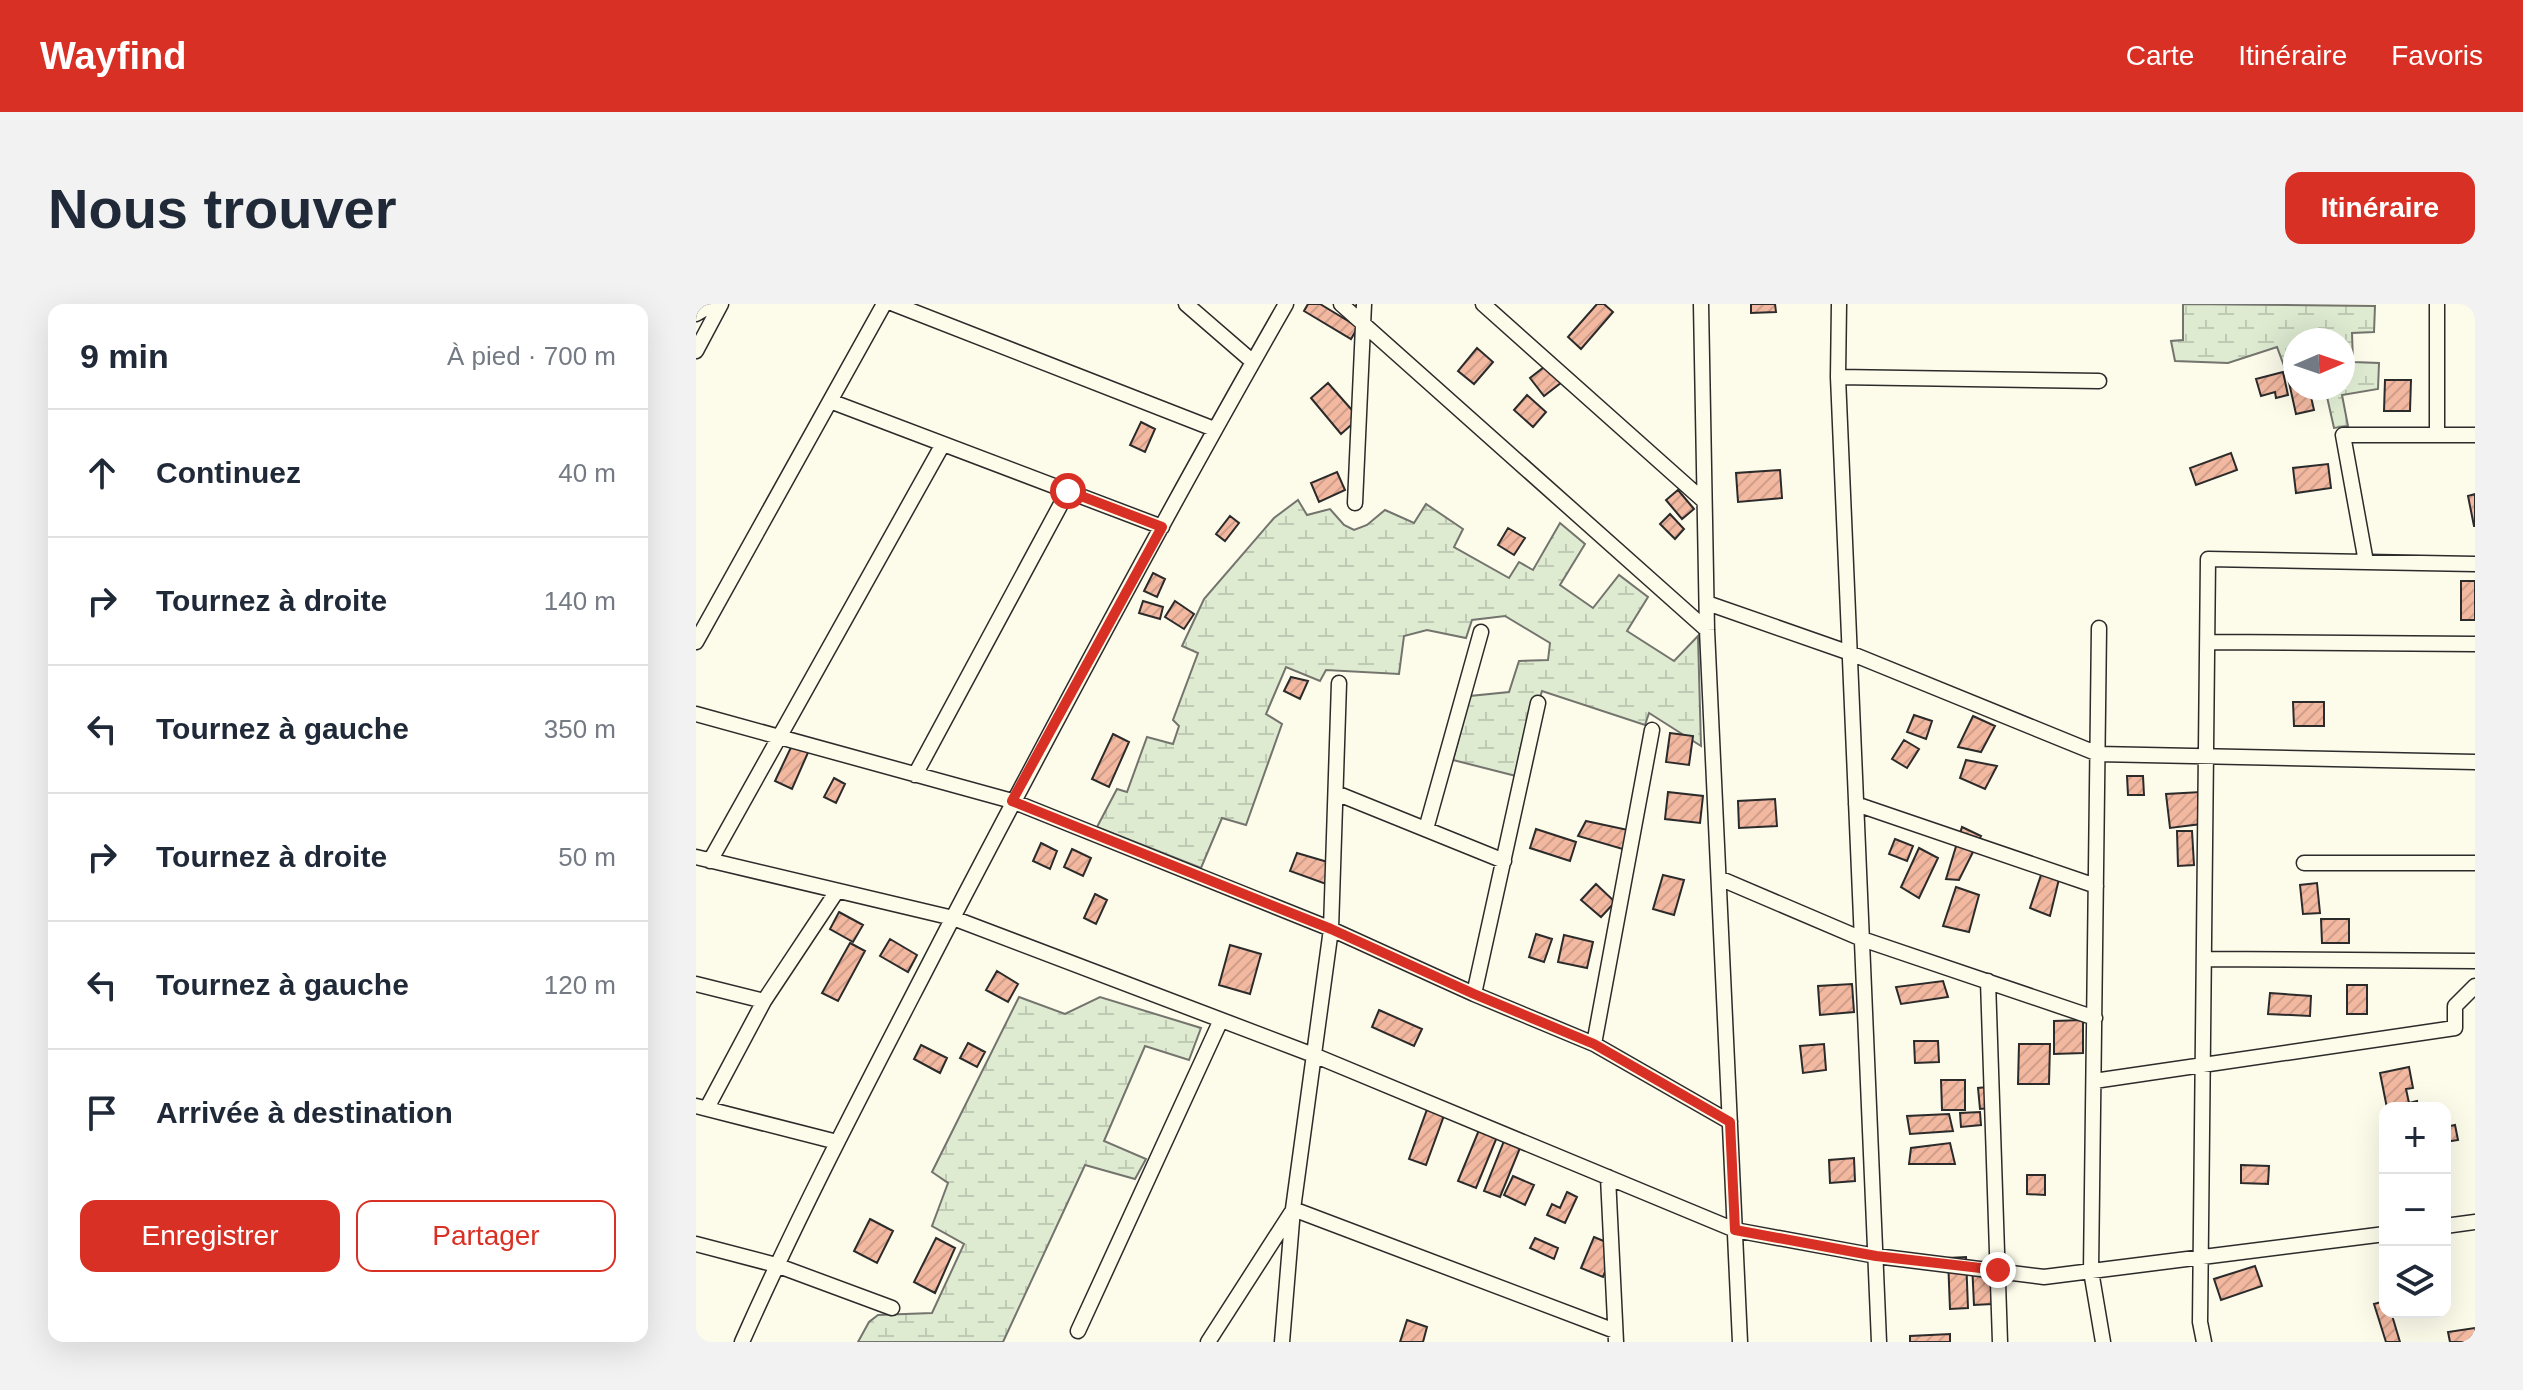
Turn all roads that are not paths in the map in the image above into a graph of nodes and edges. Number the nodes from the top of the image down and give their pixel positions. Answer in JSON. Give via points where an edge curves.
{"nodes":[{"id":1,"x":721,"y":304,"type":"edge"},
{"id":2,"x":884,"y":304,"type":"edge"},
{"id":3,"x":894,"y":304,"type":"edge"},
{"id":4,"x":1186,"y":304,"type":"edge"},
{"id":5,"x":1286,"y":304,"type":"edge"},
{"id":6,"x":1341,"y":304,"type":"edge"},
{"id":7,"x":1364,"y":304,"type":"edge"},
{"id":8,"x":1483,"y":304,"type":"edge"},
{"id":9,"x":1839,"y":304,"type":"edge"},
{"id":10,"x":2437,"y":304,"type":"edge"},
{"id":11,"x":1697,"y":307,"type":"edge"},
{"id":12,"x":1363,"y":323,"type":"junction"},
{"id":13,"x":696,"y":351,"type":"edge"},
{"id":14,"x":1253,"y":362,"type":"junction"},
{"id":15,"x":1838,"y":377,"type":"junction"},
{"id":16,"x":2099,"y":381,"type":"dead end"},
{"id":17,"x":830,"y":401,"type":"junction"},
{"id":18,"x":1214,"y":429,"type":"junction"},
{"id":19,"x":2437,"y":434,"type":"junction"},
{"id":20,"x":2475,"y":435,"type":"edge"},
{"id":21,"x":943,"y":444,"type":"junction"},
{"id":22,"x":1068,"y":491,"type":"junction"},
{"id":23,"x":1704,"y":501,"type":"junction"},
{"id":24,"x":1355,"y":503,"type":"dead end"},
{"id":25,"x":1162,"y":527,"type":"junction"},
{"id":26,"x":2366,"y":562,"type":"junction"},
{"id":27,"x":2475,"y":564,"type":"edge"},
{"id":28,"x":1707,"y":603,"type":"junction"},
{"id":29,"x":2099,"y":628,"type":"dead end"},
{"id":30,"x":1707,"y":630,"type":"junction"},
{"id":31,"x":1481,"y":632,"type":"dead end"},
{"id":32,"x":696,"y":642,"type":"edge"},
{"id":33,"x":2207,"y":642,"type":"junction"},
{"id":34,"x":2475,"y":644,"type":"edge"},
{"id":35,"x":1850,"y":653,"type":"junction"},
{"id":36,"x":1339,"y":683,"type":"dead end"},
{"id":37,"x":1538,"y":703,"type":"dead end"},
{"id":38,"x":696,"y":714,"type":"edge"},
{"id":39,"x":1652,"y":730,"type":"dead end"},
{"id":40,"x":780,"y":738,"type":"junction"},
{"id":41,"x":2098,"y":754,"type":"junction"},
{"id":42,"x":2206,"y":756,"type":"junction"},
{"id":43,"x":2475,"y":762,"type":"edge"},
{"id":44,"x":915,"y":775,"type":"junction"},
{"id":45,"x":1336,"y":793,"type":"junction"},
{"id":46,"x":1012,"y":801,"type":"junction"},
{"id":47,"x":1856,"y":804,"type":"junction"},
{"id":48,"x":1426,"y":829,"type":"junction"},
{"id":49,"x":703,"y":859,"type":"edge"},
{"id":50,"x":1504,"y":861,"type":"junction"},
{"id":51,"x":2304,"y":863,"type":"dead end"},
{"id":52,"x":2475,"y":863,"type":"edge"},
{"id":53,"x":1719,"y":878,"type":"junction"},
{"id":54,"x":2096,"y":886,"type":"junction"},
{"id":55,"x":837,"y":891,"type":"junction"},
{"id":56,"x":953,"y":918,"type":"junction"},
{"id":57,"x":1331,"y":929,"type":"junction"},
{"id":58,"x":1862,"y":939,"type":"junction"},
{"id":59,"x":2204,"y":959,"type":"junction"},
{"id":60,"x":2475,"y":961,"type":"edge"},
{"id":61,"x":1988,"y":981,"type":"junction"},
{"id":62,"x":696,"y":984,"type":"edge"},
{"id":63,"x":2475,"y":986,"type":"edge"},
{"id":64,"x":1474,"y":994,"type":"junction"},
{"id":65,"x":764,"y":1001,"type":"junction"},
{"id":66,"x":2095,"y":1018,"type":"junction"},
{"id":67,"x":1220,"y":1022,"type":"junction"},
{"id":68,"x":1594,"y":1044,"type":"junction"},
{"id":69,"x":1316,"y":1056,"type":"junction"},
{"id":70,"x":2203,"y":1067,"type":"junction"},
{"id":71,"x":2094,"y":1081,"type":"junction"},
{"id":72,"x":702,"y":1107,"type":"edge"},
{"id":73,"x":1730,"y":1122,"type":"junction"},
{"id":74,"x":837,"y":1142,"type":"junction"},
{"id":75,"x":1608,"y":1177,"type":"junction"},
{"id":76,"x":1293,"y":1209,"type":"junction"},
{"id":77,"x":2475,"y":1222,"type":"edge"},
{"id":78,"x":2451,"y":1225,"type":"edge"},
{"id":79,"x":1735,"y":1230,"type":"junction"},
{"id":80,"x":2379,"y":1235,"type":"edge"},
{"id":81,"x":696,"y":1244,"type":"edge"},
{"id":82,"x":1876,"y":1256,"type":"junction"},
{"id":83,"x":2201,"y":1257,"type":"junction"},
{"id":84,"x":776,"y":1265,"type":"junction"},
{"id":85,"x":1998,"y":1270,"type":"junction"},
{"id":86,"x":2091,"y":1271,"type":"junction"},
{"id":87,"x":892,"y":1308,"type":"dead end"},
{"id":88,"x":1078,"y":1331,"type":"dead end"},
{"id":89,"x":1616,"y":1336,"type":"edge"},
{"id":90,"x":742,"y":1342,"type":"edge"},
{"id":91,"x":1208,"y":1342,"type":"edge"},
{"id":92,"x":1282,"y":1342,"type":"edge"},
{"id":93,"x":1740,"y":1342,"type":"edge"},
{"id":94,"x":1879,"y":1342,"type":"edge"},
{"id":95,"x":2000,"y":1342,"type":"edge"},
{"id":96,"x":2103,"y":1342,"type":"edge"},
{"id":97,"x":2204,"y":1342,"type":"edge"}],
"edges":[{"from":1,"to":13,"type":"street"},
{"from":2,"to":17,"type":"street"},
{"from":3,"to":18,"type":"street"},
{"from":4,"to":14,"type":"street"},
{"from":5,"to":14,"type":"street"},
{"from":6,"to":12,"type":"street"},
{"from":7,"to":12,"type":"street"},
{"from":8,"to":23,"type":"street"},
{"from":9,"to":15,"type":"street"},
{"from":10,"to":19,"type":"street"},
{"from":11,"to":23,"type":"street"},
{"from":12,"to":24,"type":"street"},
{"from":12,"to":30,"type":"street"},
{"from":14,"to":18,"type":"street"},
{"from":15,"to":16,"type":"street"},
{"from":15,"to":35,"type":"street"},
{"from":17,"to":21,"type":"street"},
{"from":17,"to":32,"type":"street"},
{"from":18,"to":25,"type":"street"},
{"from":19,"to":20,"type":"street"},
{"from":19,"to":26,"type":"street","via":[[2343,435]]},
{"from":21,"to":22,"type":"street"},
{"from":21,"to":40,"type":"street"},
{"from":22,"to":25,"type":"street"},
{"from":22,"to":44,"type":"street"},
{"from":23,"to":28,"type":"street"},
{"from":25,"to":46,"type":"street"},
{"from":26,"to":27,"type":"street"},
{"from":26,"to":33,"type":"street","via":[[2208,559]]},
{"from":28,"to":30,"type":"street"},
{"from":28,"to":35,"type":"street"},
{"from":29,"to":41,"type":"street"},
{"from":30,"to":53,"type":"street"},
{"from":31,"to":48,"type":"street"},
{"from":33,"to":34,"type":"street"},
{"from":33,"to":42,"type":"street"},
{"from":35,"to":41,"type":"street"},
{"from":35,"to":47,"type":"street"},
{"from":36,"to":45,"type":"street"},
{"from":37,"to":50,"type":"street"},
{"from":38,"to":40,"type":"street"},
{"from":39,"to":68,"type":"street"},
{"from":40,"to":44,"type":"street"},
{"from":40,"to":49,"type":"street"},
{"from":41,"to":42,"type":"street"},
{"from":41,"to":54,"type":"street"},
{"from":42,"to":43,"type":"street"},
{"from":42,"to":59,"type":"street"},
{"from":44,"to":46,"type":"street"},
{"from":45,"to":48,"type":"street"},
{"from":45,"to":57,"type":"street"},
{"from":46,"to":56,"type":"street"},
{"from":46,"to":57,"type":"street"},
{"from":47,"to":54,"type":"street"},
{"from":47,"to":58,"type":"street"},
{"from":48,"to":50,"type":"street"},
{"from":49,"to":55,"type":"street"},
{"from":50,"to":64,"type":"street"},
{"from":51,"to":52,"type":"street"},
{"from":53,"to":58,"type":"street"},
{"from":53,"to":73,"type":"street"},
{"from":54,"to":66,"type":"street"},
{"from":55,"to":56,"type":"street"},
{"from":55,"to":65,"type":"street"},
{"from":56,"to":67,"type":"street"},
{"from":56,"to":74,"type":"street"},
{"from":57,"to":64,"type":"street"},
{"from":57,"to":69,"type":"street"},
{"from":58,"to":61,"type":"street"},
{"from":58,"to":82,"type":"street"},
{"from":59,"to":60,"type":"street"},
{"from":59,"to":70,"type":"street"},
{"from":61,"to":66,"type":"street"},
{"from":61,"to":85,"type":"street"},
{"from":62,"to":65,"type":"street"},
{"from":63,"to":70,"type":"street","via":[[2455,1006],[2455,1028]]},
{"from":64,"to":68,"type":"street"},
{"from":65,"to":72,"type":"street"},
{"from":66,"to":71,"type":"street"},
{"from":67,"to":69,"type":"street"},
{"from":67,"to":88,"type":"street"},
{"from":68,"to":73,"type":"street"},
{"from":69,"to":75,"type":"street"},
{"from":69,"to":76,"type":"street"},
{"from":70,"to":71,"type":"street"},
{"from":70,"to":83,"type":"street"},
{"from":71,"to":86,"type":"street"},
{"from":72,"to":74,"type":"street"},
{"from":73,"to":79,"type":"street"},
{"from":74,"to":84,"type":"street"},
{"from":75,"to":79,"type":"street"},
{"from":75,"to":89,"type":"street"},
{"from":76,"to":89,"type":"street"},
{"from":76,"to":91,"type":"street"},
{"from":76,"to":92,"type":"street"},
{"from":77,"to":78,"type":"street"},
{"from":79,"to":82,"type":"street"},
{"from":79,"to":93,"type":"street"},
{"from":80,"to":83,"type":"street"},
{"from":81,"to":84,"type":"street"},
{"from":82,"to":85,"type":"street"},
{"from":82,"to":94,"type":"street"},
{"from":83,"to":86,"type":"street"},
{"from":83,"to":97,"type":"street"},
{"from":84,"to":87,"type":"street"},
{"from":84,"to":90,"type":"street"},
{"from":85,"to":86,"type":"street","via":[[2044,1277]]},
{"from":85,"to":95,"type":"street"},
{"from":86,"to":96,"type":"street"}]}
